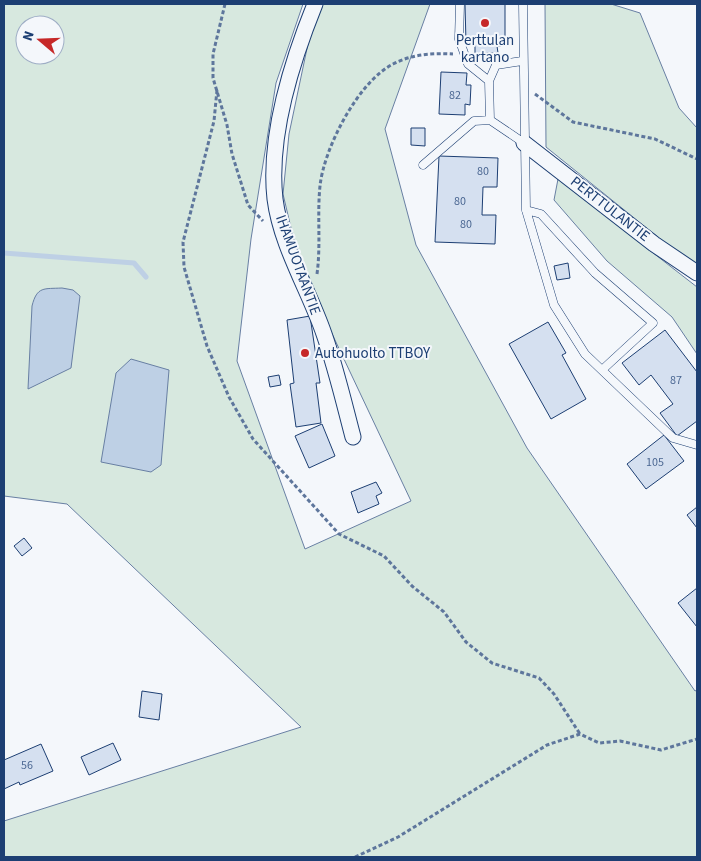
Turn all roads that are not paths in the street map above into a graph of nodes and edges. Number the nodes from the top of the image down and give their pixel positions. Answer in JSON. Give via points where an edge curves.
{"nodes":[{"id":1,"x":315,"y":4,"type":"edge"},
{"id":2,"x":460,"y":4,"type":"edge"},
{"id":3,"x":523,"y":4,"type":"edge"},
{"id":4,"x":522,"y":62,"type":"junction"},
{"id":5,"x":489,"y":81,"type":"junction"},
{"id":6,"x":490,"y":120,"type":"junction"},
{"id":7,"x":524,"y":143,"type":"junction"},
{"id":8,"x":424,"y":165,"type":"dead end"},
{"id":9,"x":526,"y":210,"type":"junction"},
{"id":10,"x":697,"y":273,"type":"edge"},
{"id":11,"x":602,"y":370,"type":"junction"},
{"id":12,"x":353,"y":437,"type":"dead end"},
{"id":13,"x":697,"y":445,"type":"edge"}],
"edges":[{"from":1,"to":12,"type":"street","name":"IHAMUOTAANTIE","via":[[288,85],[279,127],[274,170],[275,200],[282,230],[325,335]]},
{"from":2,"to":5,"type":"lane","via":[[459,38],[468,64]]},
{"from":3,"to":4,"type":"lane"},
{"from":4,"to":5,"type":"lane","via":[[496,65]]},
{"from":4,"to":7,"type":"lane"},
{"from":5,"to":6,"type":"lane"},
{"from":6,"to":7,"type":"lane"},
{"from":6,"to":8,"type":"lane","via":[[474,121]]},
{"from":7,"to":9,"type":"lane"},
{"from":7,"to":10,"type":"street","name":"PERTTULANTIE","via":[[654,244]]},
{"from":9,"to":11,"type":"lane","via":[[554,305],[585,354]]},
{"from":9,"to":11,"type":"lane","via":[[541,214],[595,273],[653,323]]},
{"from":11,"to":13,"type":"lane","via":[[673,438]]}]}
